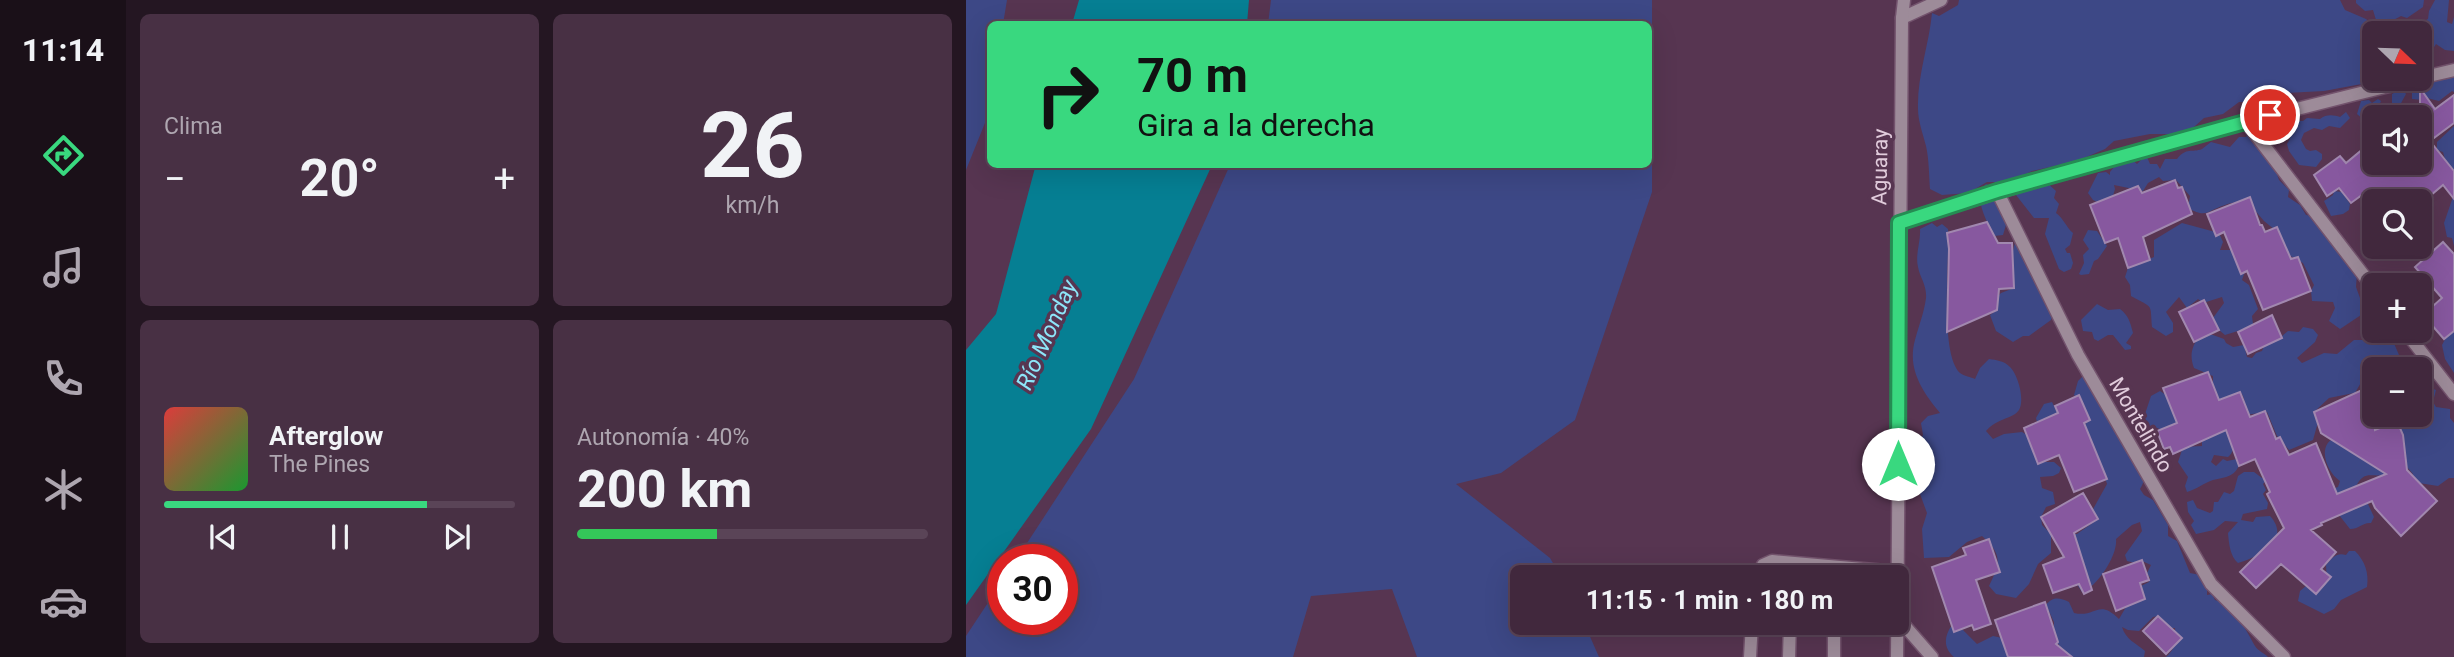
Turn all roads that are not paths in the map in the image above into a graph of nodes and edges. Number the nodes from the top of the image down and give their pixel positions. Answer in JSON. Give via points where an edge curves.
{"nodes":[{"id":1,"x":1904,"y":0,"type":"edge"},
{"id":2,"x":1941,"y":0,"type":"edge"},
{"id":3,"x":1902,"y":18,"type":"junction"},
{"id":4,"x":2454,"y":70,"type":"edge"},
{"id":5,"x":2432,"y":75,"type":"edge"},
{"id":6,"x":2366,"y":91,"type":"edge"},
{"id":7,"x":2245,"y":121,"type":"junction"},
{"id":8,"x":1997,"y":191,"type":"junction"},
{"id":9,"x":1899,"y":223,"type":"junction"},
{"id":10,"x":2362,"y":273,"type":"edge"},
{"id":11,"x":2415,"y":343,"type":"edge"},
{"id":12,"x":2454,"y":394,"type":"edge"},
{"id":13,"x":1763,"y":565,"type":"edge"},
{"id":14,"x":1817,"y":565,"type":"edge"},
{"id":15,"x":1897,"y":565,"type":"edge"},
{"id":16,"x":1909,"y":631,"type":"edge"},
{"id":17,"x":1751,"y":635,"type":"edge"},
{"id":18,"x":1790,"y":635,"type":"edge"},
{"id":19,"x":1834,"y":635,"type":"edge"},
{"id":20,"x":1897,"y":635,"type":"edge"},
{"id":21,"x":1750,"y":657,"type":"edge"},
{"id":22,"x":1789,"y":657,"type":"edge"},
{"id":23,"x":1834,"y":657,"type":"edge"},
{"id":24,"x":1897,"y":657,"type":"edge"},
{"id":25,"x":1932,"y":657,"type":"edge"},
{"id":26,"x":2284,"y":657,"type":"edge"}],
"edges":[{"from":1,"to":3,"type":"street","name":"Aguaray"},
{"from":2,"to":3,"type":"street"},
{"from":3,"to":9,"type":"street","name":"Aguaray"},
{"from":4,"to":5,"type":"street"},
{"from":6,"to":7,"type":"street"},
{"from":7,"to":8,"type":"street"},
{"from":7,"to":10,"type":"street"},
{"from":8,"to":9,"type":"street"},
{"from":8,"to":26,"type":"street","name":"Montelindo","via":[[2078,355],[2211,584]]},
{"from":9,"to":15,"type":"street","name":"Aguaray"},
{"from":11,"to":12,"type":"street"},
{"from":13,"to":14,"type":"street","via":[[1772,561]]},
{"from":16,"to":25,"type":"street"},
{"from":17,"to":21,"type":"street"},
{"from":18,"to":22,"type":"street"},
{"from":19,"to":23,"type":"street"},
{"from":20,"to":24,"type":"street","name":"Aguaray"}]}
